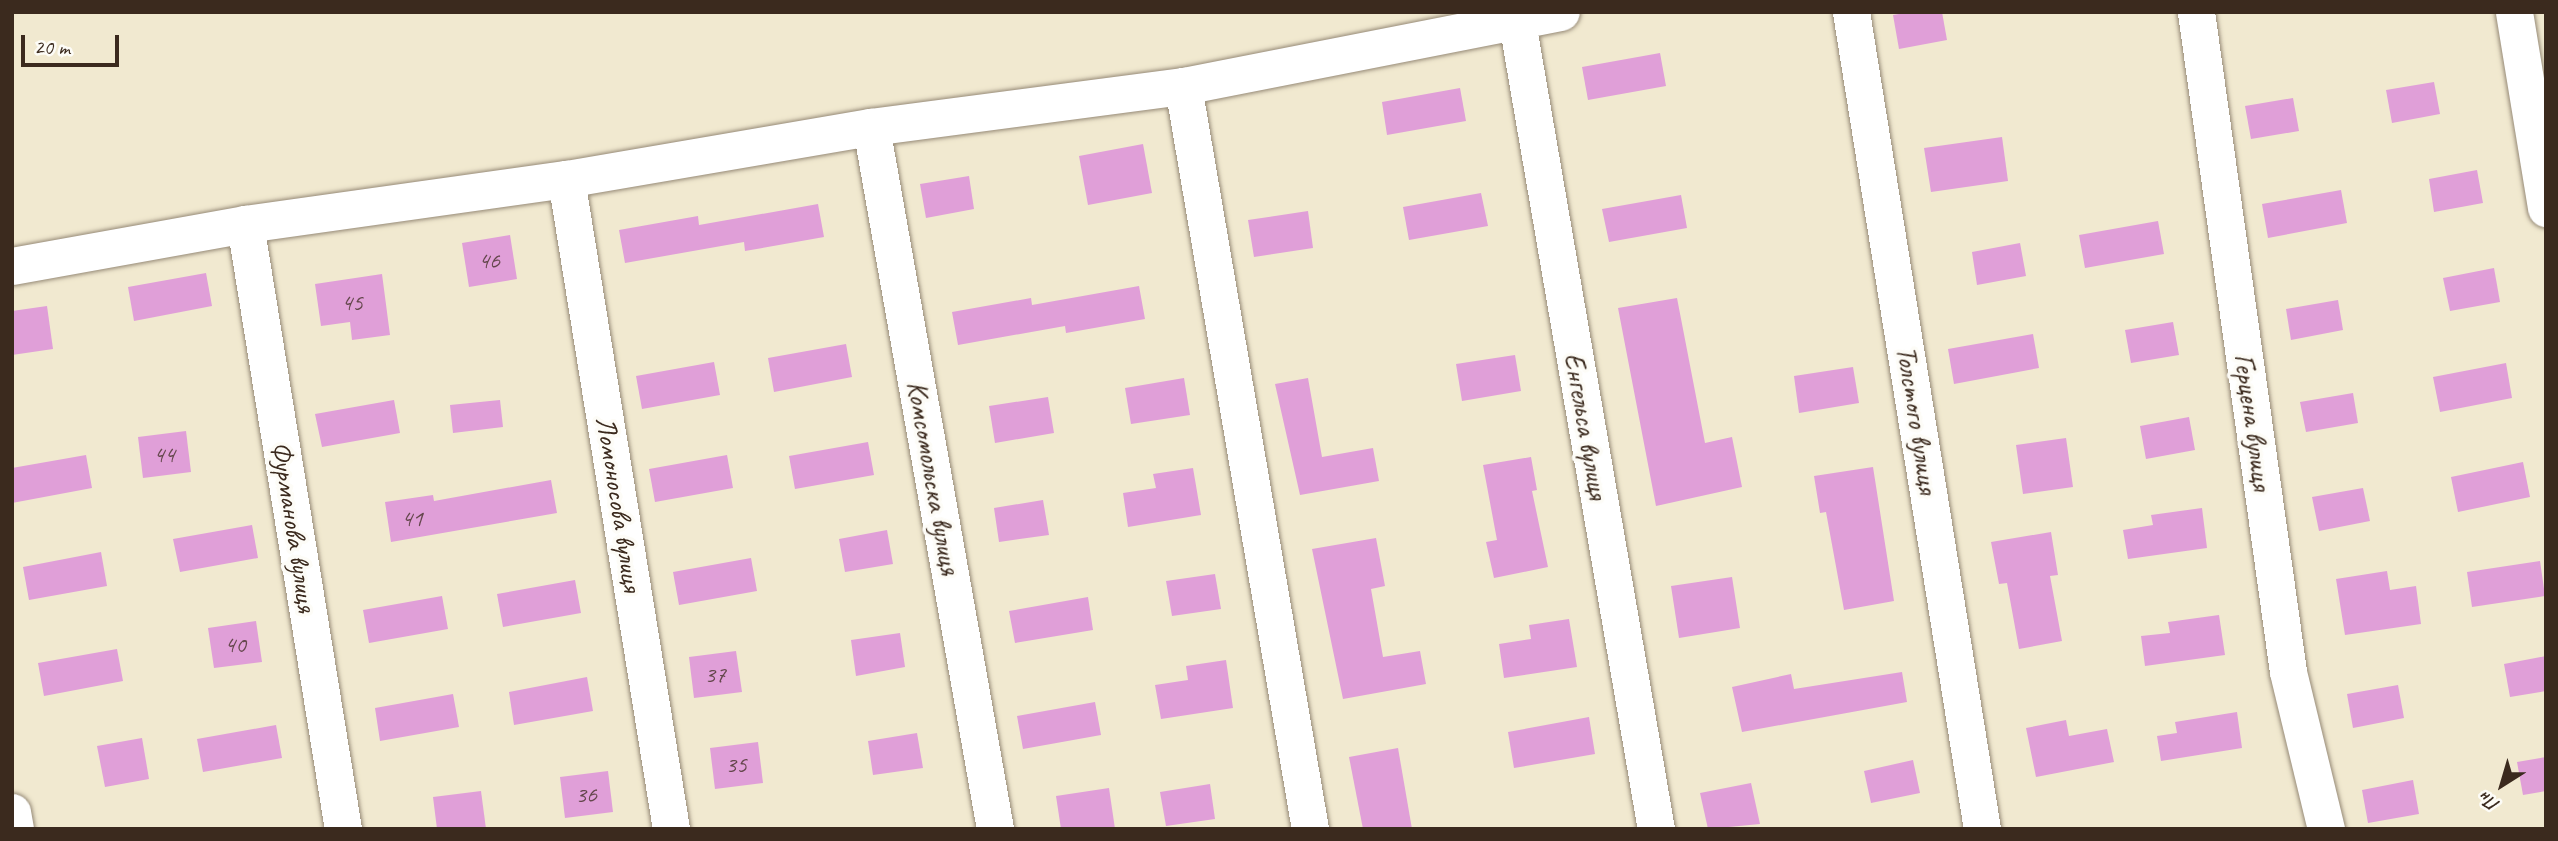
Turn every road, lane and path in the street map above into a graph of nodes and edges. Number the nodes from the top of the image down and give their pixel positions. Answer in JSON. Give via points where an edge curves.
{"nodes":[{"id":1,"x":1561,"y":12,"type":"edge"},
{"id":2,"x":1851,"y":12,"type":"edge"},
{"id":3,"x":2196,"y":12,"type":"edge"},
{"id":4,"x":2514,"y":12,"type":"edge"},
{"id":5,"x":1517,"y":22,"type":"junction"},
{"id":6,"x":1183,"y":86,"type":"junction"},
{"id":7,"x":871,"y":127,"type":"junction"},
{"id":8,"x":566,"y":179,"type":"junction"},
{"id":9,"x":2546,"y":208,"type":"edge"},
{"id":10,"x":245,"y":224,"type":"junction"},
{"id":11,"x":12,"y":266,"type":"edge"},
{"id":12,"x":12,"y":812,"type":"edge"},
{"id":13,"x":15,"y":829,"type":"edge"},
{"id":14,"x":343,"y":829,"type":"edge"},
{"id":15,"x":671,"y":829,"type":"edge"},
{"id":16,"x":995,"y":829,"type":"edge"},
{"id":17,"x":1310,"y":829,"type":"edge"},
{"id":18,"x":1656,"y":829,"type":"edge"},
{"id":19,"x":1982,"y":829,"type":"edge"},
{"id":20,"x":2326,"y":829,"type":"edge"}],
"edges":[{"from":1,"to":5,"type":"street"},
{"from":2,"to":19,"type":"street","name":"Толстого вулиця"},
{"from":3,"to":20,"type":"street","name":"Герцена вулиця","via":[[2288,671]]},
{"from":4,"to":9,"type":"street"},
{"from":5,"to":6,"type":"street"},
{"from":5,"to":18,"type":"street","name":"Енгельса вулиця"},
{"from":6,"to":7,"type":"street"},
{"from":6,"to":17,"type":"street"},
{"from":7,"to":8,"type":"street"},
{"from":7,"to":16,"type":"street","name":"Комсомольска вулиця"},
{"from":8,"to":10,"type":"street"},
{"from":8,"to":15,"type":"street","name":"Ломоносова вулиця"},
{"from":10,"to":11,"type":"street"},
{"from":10,"to":14,"type":"street","name":"Фурманова вулиця"},
{"from":12,"to":13,"type":"street"}]}
